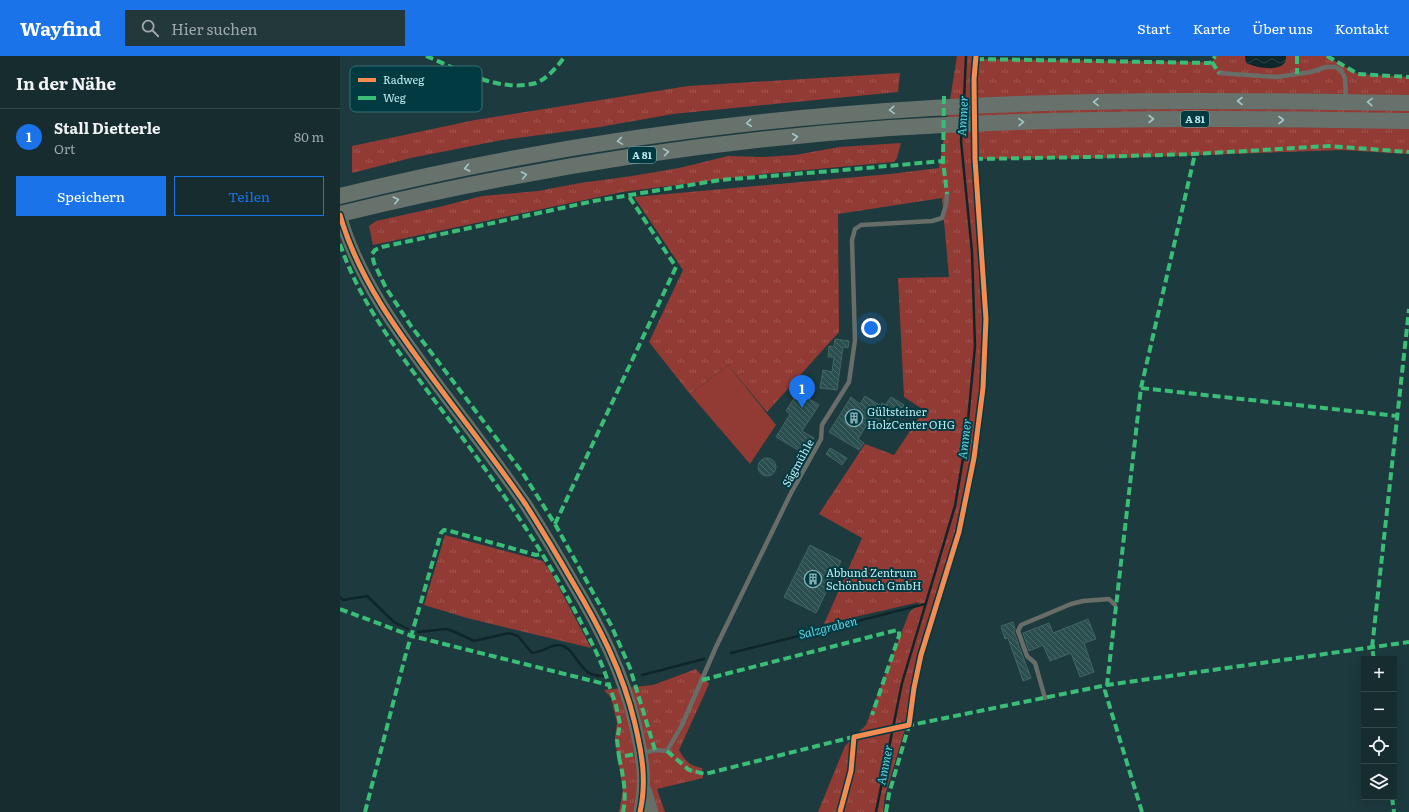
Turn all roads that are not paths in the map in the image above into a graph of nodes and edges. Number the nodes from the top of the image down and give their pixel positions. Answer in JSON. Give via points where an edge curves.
{"nodes":[{"id":1,"x":1219,"y":73,"type":"dead end"},
{"id":2,"x":1346,"y":102,"type":"junction"},
{"id":3,"x":1409,"y":103,"type":"edge"},
{"id":4,"x":1409,"y":121,"type":"edge"},
{"id":5,"x":347,"y":194,"type":"edge"},
{"id":6,"x":947,"y":194,"type":"dead end"},
{"id":7,"x":340,"y":214,"type":"edge"},
{"id":8,"x":1115,"y":605,"type":"dead end"},
{"id":9,"x":1046,"y":698,"type":"dead end"},
{"id":10,"x":641,"y":753,"type":"junction"},
{"id":11,"x":644,"y":788,"type":"junction"},
{"id":12,"x":640,"y":812,"type":"edge"},
{"id":13,"x":652,"y":812,"type":"edge"}],
"edges":[{"from":1,"to":2,"type":"lane","via":[[1278,77],[1335,67],[1341,70],[1345,78]]},
{"from":3,"to":2,"type":"highway","number":"A 81","one_way":true},
{"from":2,"to":5,"type":"highway","number":"A 81","one_way":true,"via":[[1129,101],[931,108],[796,118],[662,134],[526,156]]},
{"from":7,"to":4,"type":"highway","number":"A 81","one_way":true,"via":[[528,174],[657,153],[798,136],[982,123],[1197,119]]},
{"from":6,"to":10,"type":"lane","name":"Sägmühle","via":[[942,218],[937,220],[861,225],[854,229],[852,240],[856,340],[849,382],[822,425],[821,439],[790,495],[716,647],[682,725],[667,751]]},
{"from":7,"to":10,"type":"street","via":[[362,269],[386,311],[418,359],[525,504],[589,609],[605,638],[627,695]]},
{"from":8,"to":9,"type":"lane","via":[[1109,599],[1083,601],[1021,625],[1018,630],[1027,656],[1035,663]]},
{"from":10,"to":11,"type":"street"},
{"from":11,"to":12,"type":"street"},
{"from":11,"to":13,"type":"street"}]}
